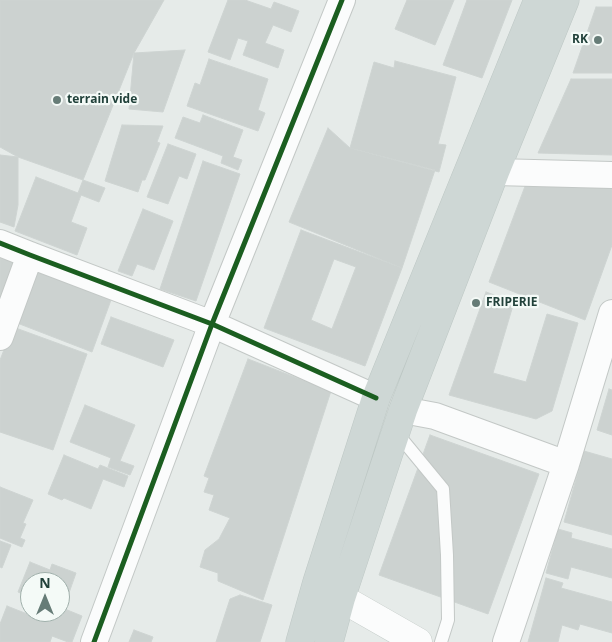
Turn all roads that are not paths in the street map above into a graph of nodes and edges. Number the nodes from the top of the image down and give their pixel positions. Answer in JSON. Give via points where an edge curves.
{"nodes":[{"id":1,"x":342,"y":0,"type":"edge"},
{"id":2,"x":538,"y":0,"type":"edge"},
{"id":3,"x":565,"y":0,"type":"edge"},
{"id":4,"x":483,"y":169,"type":"junction"},
{"id":5,"x":612,"y":175,"type":"edge"},
{"id":6,"x":0,"y":243,"type":"edge"},
{"id":7,"x":30,"y":255,"type":"junction"},
{"id":8,"x":612,"y":312,"type":"edge"},
{"id":9,"x":212,"y":324,"type":"junction"},
{"id":10,"x":0,"y":337,"type":"edge"},
{"id":11,"x":376,"y":398,"type":"junction"},
{"id":12,"x":400,"y":421,"type":"junction"},
{"id":13,"x":566,"y":464,"type":"junction"},
{"id":14,"x":317,"y":582,"type":"junction"},
{"id":15,"x":341,"y":598,"type":"junction"},
{"id":16,"x":94,"y":642,"type":"edge"},
{"id":17,"x":300,"y":642,"type":"edge"},
{"id":18,"x":329,"y":642,"type":"edge"},
{"id":19,"x":418,"y":642,"type":"edge"},
{"id":20,"x":441,"y":642,"type":"edge"},
{"id":21,"x":506,"y":642,"type":"edge"}],
"edges":[{"from":1,"to":9,"type":"street"},
{"from":2,"to":4,"type":"main road"},
{"from":3,"to":4,"type":"main road"},
{"from":4,"to":5,"type":"street"},
{"from":4,"to":11,"type":"main road"},
{"from":4,"to":12,"type":"main road"},
{"from":6,"to":7,"type":"street"},
{"from":7,"to":9,"type":"street"},
{"from":7,"to":10,"type":"street"},
{"from":8,"to":13,"type":"street"},
{"from":9,"to":11,"type":"street"},
{"from":9,"to":16,"type":"street"},
{"from":11,"to":14,"type":"main road"},
{"from":12,"to":13,"type":"street","via":[[435,416]]},
{"from":12,"to":15,"type":"main road"},
{"from":12,"to":20,"type":"lane","via":[[443,489],[448,620]]},
{"from":13,"to":21,"type":"street"},
{"from":14,"to":15,"type":"street"},
{"from":14,"to":17,"type":"main road"},
{"from":15,"to":18,"type":"main road"},
{"from":15,"to":19,"type":"street"}]}
